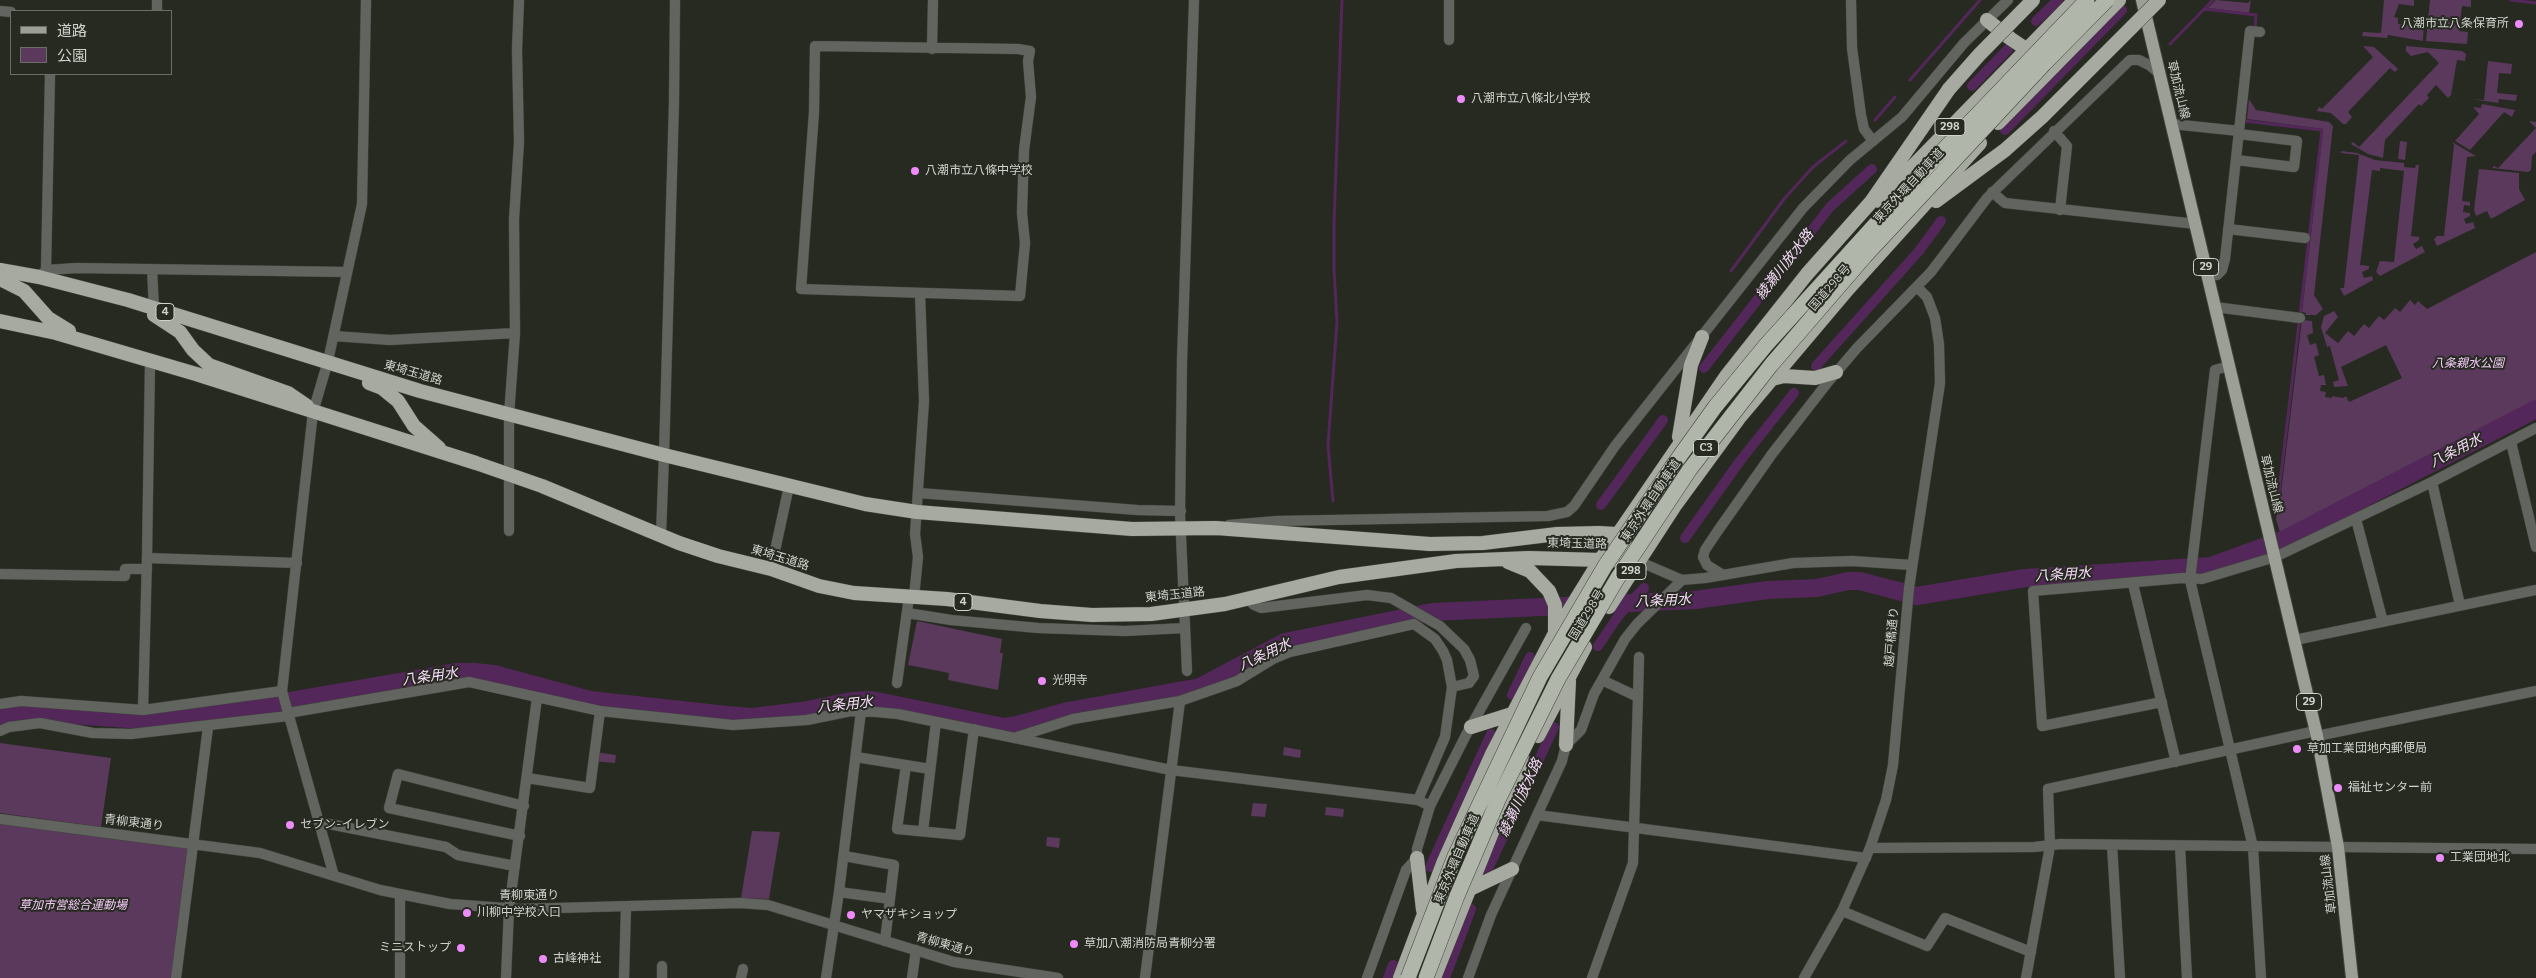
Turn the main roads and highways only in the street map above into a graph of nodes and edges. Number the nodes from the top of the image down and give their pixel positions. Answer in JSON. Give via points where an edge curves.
{"nodes":[{"id":1,"x":2033,"y":0,"type":"edge"},
{"id":2,"x":2075,"y":0,"type":"edge"},
{"id":3,"x":2087,"y":0,"type":"edge"},
{"id":4,"x":2107,"y":0,"type":"edge"},
{"id":5,"x":2120,"y":0,"type":"edge"},
{"id":6,"x":2142,"y":0,"type":"edge"},
{"id":7,"x":2159,"y":0,"type":"edge"},
{"id":8,"x":1987,"y":20,"type":"road end"},
{"id":9,"x":2026,"y":49,"type":"junction"},
{"id":10,"x":1914,"y":218,"type":"junction"},
{"id":11,"x":1825,"y":254,"type":"junction"},
{"id":12,"x":0,"y":270,"type":"edge"},
{"id":13,"x":0,"y":279,"type":"edge"},
{"id":14,"x":128,"y":300,"type":"junction"},
{"id":15,"x":0,"y":321,"type":"edge"},
{"id":16,"x":1702,"y":337,"type":"road end"},
{"id":17,"x":109,"y":348,"type":"junction"},
{"id":18,"x":328,"y":361,"type":"junction"},
{"id":19,"x":1836,"y":372,"type":"road end"},
{"id":20,"x":1772,"y":379,"type":"junction"},
{"id":21,"x":313,"y":412,"type":"junction"},
{"id":22,"x":1674,"y":449,"type":"junction"},
{"id":23,"x":446,"y":454,"type":"junction"},
{"id":24,"x":1616,"y":534,"type":"junction"},
{"id":25,"x":1499,"y":559,"type":"junction"},
{"id":26,"x":1601,"y":559,"type":"junction"},
{"id":27,"x":1638,"y":561,"type":"junction"},
{"id":28,"x":1554,"y":635,"type":"junction"},
{"id":29,"x":1569,"y":675,"type":"junction"},
{"id":30,"x":1512,"y":714,"type":"junction"},
{"id":31,"x":1471,"y":727,"type":"road end"},
{"id":32,"x":1566,"y":745,"type":"road end"},
{"id":33,"x":1417,"y":858,"type":"road end"},
{"id":34,"x":1512,"y":868,"type":"road end"},
{"id":35,"x":1468,"y":890,"type":"junction"},
{"id":36,"x":1424,"y":911,"type":"junction"},
{"id":37,"x":1400,"y":978,"type":"edge"},
{"id":38,"x":1408,"y":978,"type":"edge"},
{"id":39,"x":1426,"y":978,"type":"edge"},
{"id":40,"x":1434,"y":978,"type":"edge"},
{"id":41,"x":2352,"y":978,"type":"edge"}],
"edges":[{"from":1,"to":11,"type":"highway","name":"国道298号","number":"298","bridge":true,"via":[[1949,89],[1871,202]]},
{"from":2,"to":9,"type":"highway","name":"国道298号","number":"298"},
{"from":3,"to":38,"type":"highway","name":"東京外環自動車道","number":"C3","bridge":true,"via":[[1928,165],[1766,345],[1715,407],[1672,467],[1605,566],[1536,684],[1459,848]]},
{"from":4,"to":39,"type":"highway","name":"東京外環自動車道","number":"C3","bridge":true,"via":[[1845,278],[1730,415],[1685,476],[1595,616],[1532,730],[1475,851]]},
{"from":5,"to":10,"type":"highway","name":"国道298号","number":"298","via":[[1990,132]]},
{"from":6,"to":41,"type":"main road","name":"草加流山線","number":"29","via":[[2316,733],[2338,847]]},
{"from":7,"to":10,"type":"highway","name":"国道298号","number":"298","bridge":true,"via":[[2005,150]]},
{"from":8,"to":9,"type":"highway"},
{"from":9,"to":11,"type":"highway","name":"国道298号","number":"298"},
{"from":10,"to":20,"type":"highway","name":"国道298号","number":"298","via":[[1848,289]]},
{"from":11,"to":22,"type":"highway","name":"国道298号","number":"298","via":[[1727,375]]},
{"from":12,"to":14,"type":"highway","name":"東埼玉道路","number":"4","via":[[43,273]]},
{"from":13,"to":17,"type":"highway","number":"4","via":[[24,291],[56,325]]},
{"from":14,"to":18,"type":"highway","name":"東埼玉道路","number":"4"},
{"from":14,"to":21,"type":"highway","number":"4","via":[[173,325],[209,365],[288,393],[299,398]]},
{"from":15,"to":17,"type":"highway","name":"東埼玉道路","number":"4"},
{"from":16,"to":22,"type":"highway","via":[[1694,354],[1682,428]]},
{"from":17,"to":21,"type":"highway","name":"東埼玉道路","number":"4"},
{"from":18,"to":23,"type":"highway","number":"4","via":[[340,372],[390,393],[423,436]]},
{"from":18,"to":24,"type":"highway","name":"東埼玉道路","number":"4","via":[[420,391],[664,455],[865,504],[917,512],[1132,529],[1216,528],[1430,544],[1483,543],[1579,532]]},
{"from":19,"to":20,"type":"highway","via":[[1815,378],[1784,376]]},
{"from":20,"to":27,"type":"highway","name":"国道298号","number":"298","via":[[1706,462]]},
{"from":21,"to":23,"type":"highway","name":"東埼玉道路","number":"4"},
{"from":22,"to":24,"type":"highway","name":"国道298号","number":"298"},
{"from":23,"to":25,"type":"highway","name":"東埼玉道路","number":"4","via":[[595,506],[718,556],[771,569],[819,586],[854,593],[1021,610],[1092,615],[1185,611],[1339,577],[1423,565]]},
{"from":24,"to":26,"type":"highway","name":"国道298号","number":"298"},
{"from":24,"to":27,"type":"highway","name":"東埼玉道路"},
{"from":25,"to":26,"type":"highway","name":"東埼玉道路","number":"4"},
{"from":25,"to":28,"type":"highway","via":[[1522,567],[1542,582],[1555,605]]},
{"from":26,"to":27,"type":"highway","name":"東埼玉道路","number":"4"},
{"from":26,"to":28,"type":"highway","name":"国道298号","number":"298"},
{"from":27,"to":29,"type":"highway","name":"国道298号","number":"298"},
{"from":28,"to":30,"type":"highway","name":"国道298号","number":"298"},
{"from":29,"to":32,"type":"highway"},
{"from":29,"to":35,"type":"highway","name":"国道298号","number":"298","via":[[1525,762]]},
{"from":30,"to":31,"type":"highway"},
{"from":30,"to":36,"type":"highway","name":"国道298号","number":"298","via":[[1468,806]]},
{"from":33,"to":36,"type":"highway"},
{"from":34,"to":35,"type":"highway"},
{"from":35,"to":40,"type":"highway","name":"国道298号","number":"298"},
{"from":36,"to":37,"type":"highway","name":"国道298号","number":"298"}]}
